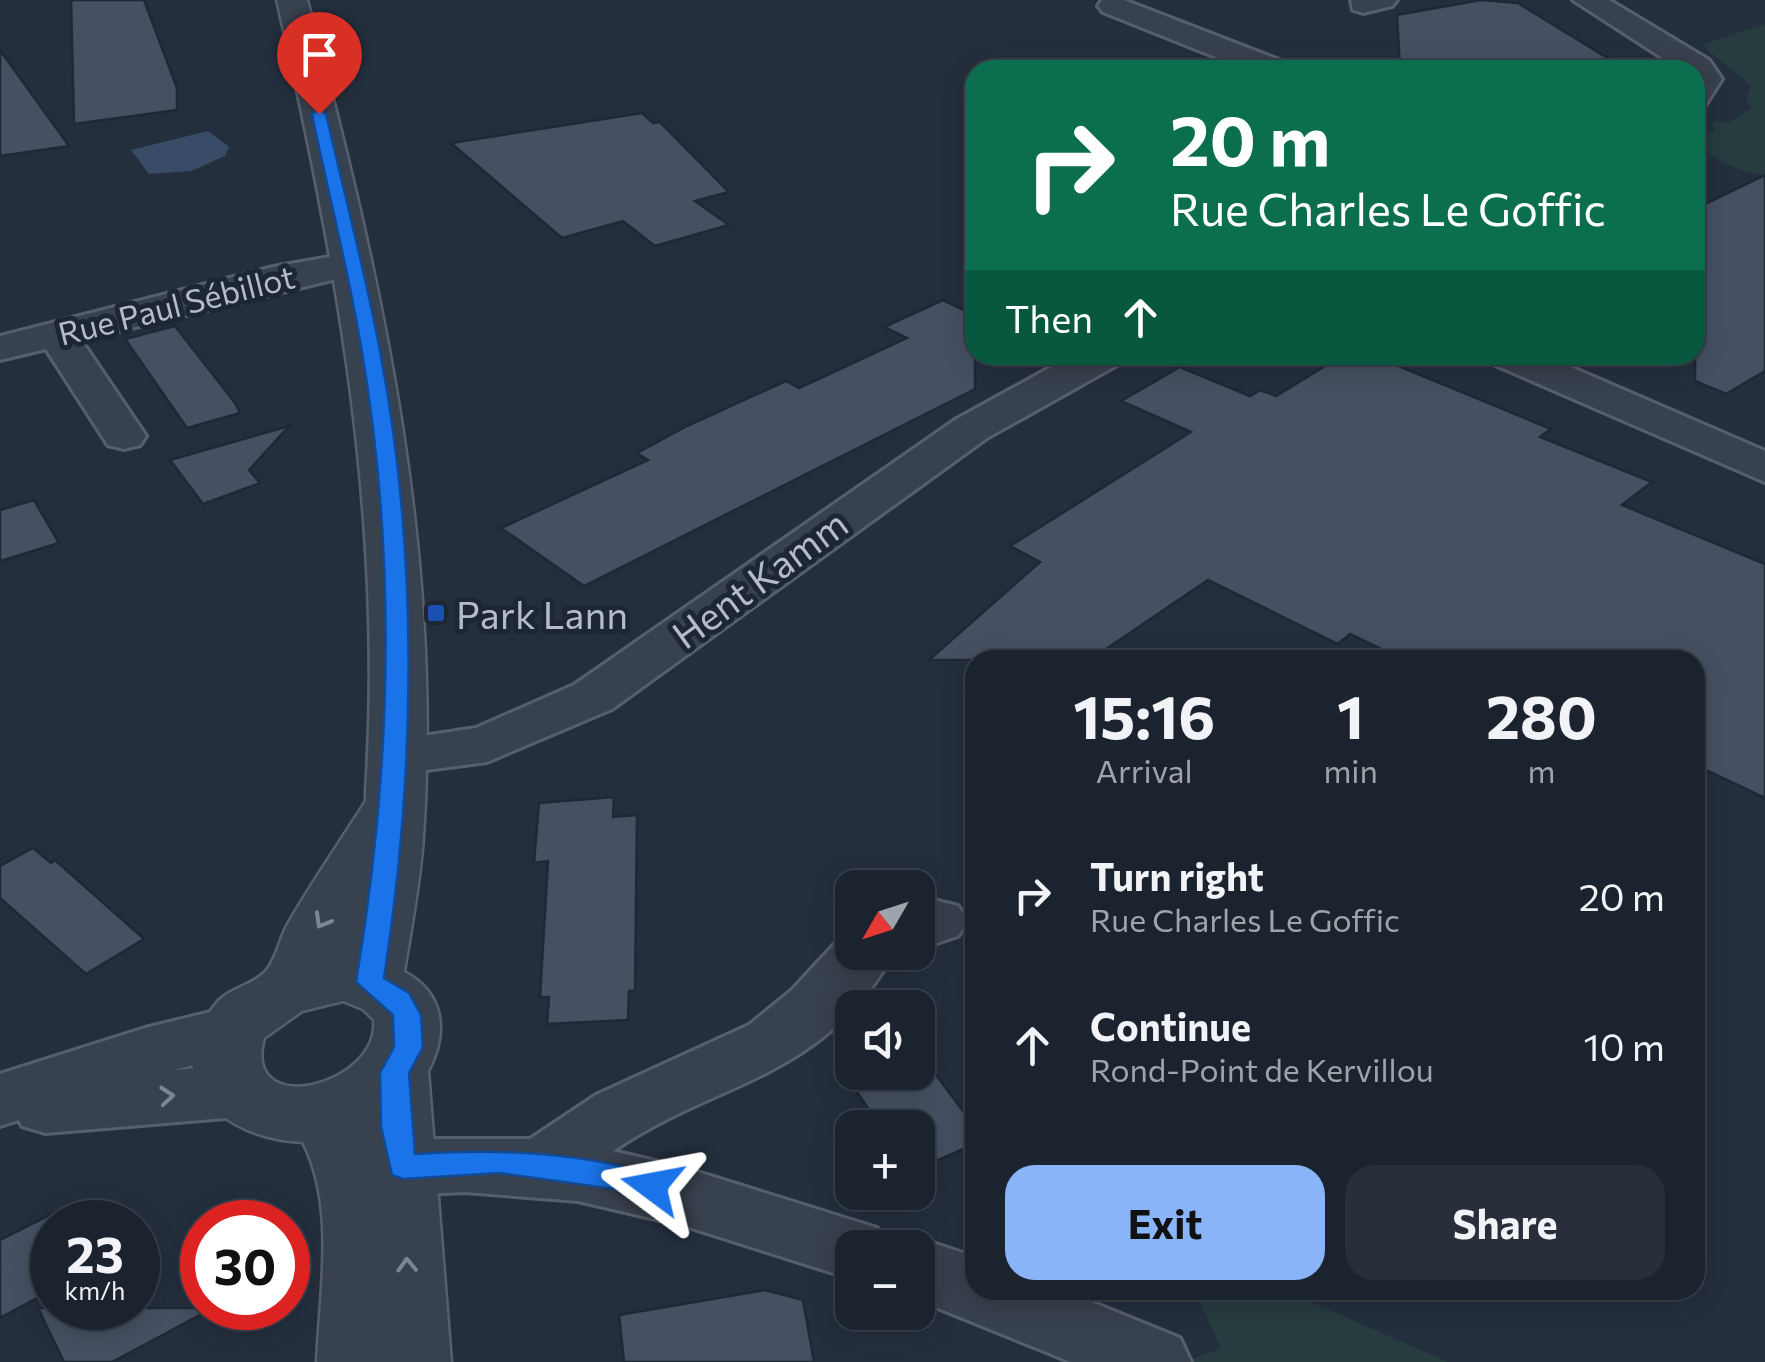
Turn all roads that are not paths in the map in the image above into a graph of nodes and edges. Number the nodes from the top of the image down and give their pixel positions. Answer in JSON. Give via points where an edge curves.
{"nodes":[{"id":1,"x":292,"y":0,"type":"edge"},
{"id":2,"x":1588,"y":0,"type":"edge"},
{"id":3,"x":1113,"y":6,"type":"dead end"},
{"id":4,"x":1222,"y":50,"type":"junction"},
{"id":5,"x":1191,"y":60,"type":"edge"},
{"id":6,"x":1249,"y":60,"type":"edge"},
{"id":7,"x":1687,"y":60,"type":"edge"},
{"id":8,"x":352,"y":264,"type":"junction"},
{"id":9,"x":56,"y":334,"type":"junction"},
{"id":10,"x":0,"y":348,"type":"edge"},
{"id":11,"x":1086,"y":365,"type":"edge"},
{"id":12,"x":1531,"y":365,"type":"edge"},
{"id":13,"x":124,"y":436,"type":"dead end"},
{"id":14,"x":1765,"y":468,"type":"edge"},
{"id":15,"x":393,"y":782,"type":"junction"},
{"id":16,"x":846,"y":970,"type":"edge"},
{"id":17,"x":370,"y":982,"type":"junction"},
{"id":18,"x":292,"y":986,"type":"junction"},
{"id":19,"x":236,"y":1060,"type":"junction"},
{"id":20,"x":394,"y":1073,"type":"junction"},
{"id":21,"x":0,"y":1100,"type":"edge"},
{"id":22,"x":0,"y":1112,"type":"edge"},
{"id":23,"x":323,"y":1113,"type":"junction"},
{"id":24,"x":547,"y":1165,"type":"junction"},
{"id":25,"x":403,"y":1167,"type":"junction"},
{"id":26,"x":835,"y":1243,"type":"edge"},
{"id":27,"x":935,"y":1275,"type":"edge"},
{"id":28,"x":965,"y":1285,"type":"edge"},
{"id":29,"x":1004,"y":1300,"type":"edge"},
{"id":30,"x":357,"y":1362,"type":"edge"},
{"id":31,"x":410,"y":1362,"type":"edge"},
{"id":32,"x":1153,"y":1362,"type":"edge"}],
"edges":[{"from":1,"to":8,"type":"street"},
{"from":2,"to":7,"type":"street"},
{"from":3,"to":4,"type":"street"},
{"from":4,"to":5,"type":"street"},
{"from":4,"to":6,"type":"street"},
{"from":8,"to":9,"type":"street","name":"Rue Paul Sébillot"},
{"from":8,"to":15,"type":"street","via":[[383,429],[398,638]]},
{"from":9,"to":10,"type":"street","name":"Rue Paul Sébillot"},
{"from":9,"to":13,"type":"street"},
{"from":11,"to":15,"type":"street","name":"Hent Kamm","via":[[972,429],[593,697]]},
{"from":12,"to":14,"type":"street"},
{"from":15,"to":17,"type":"street","via":[[388,878]]},
{"from":15,"to":18,"type":"street","one_way":true},
{"from":16,"to":24,"type":"street","via":[[782,1036],[605,1121]]},
{"from":17,"to":18,"type":"street","via":[[346,977]]},
{"from":17,"to":20,"type":"street","via":[[400,1000],[407,1015],[408,1047]]},
{"from":18,"to":19,"type":"street","via":[[269,996]]},
{"from":19,"to":21,"type":"street","via":[[144,1053]]},
{"from":22,"to":19,"type":"street","one_way":true},
{"from":19,"to":23,"type":"street","via":[[249,1103],[274,1112]]},
{"from":20,"to":23,"type":"street","via":[[360,1099]]},
{"from":20,"to":25,"type":"street"},
{"from":23,"to":30,"type":"street","via":[[344,1153],[359,1208]]},
{"from":24,"to":25,"type":"street"},
{"from":24,"to":26,"type":"street","via":[[621,1178]]},
{"from":31,"to":25,"type":"street","one_way":true},
{"from":27,"to":28,"type":"street"},
{"from":29,"to":32,"type":"street"}]}
